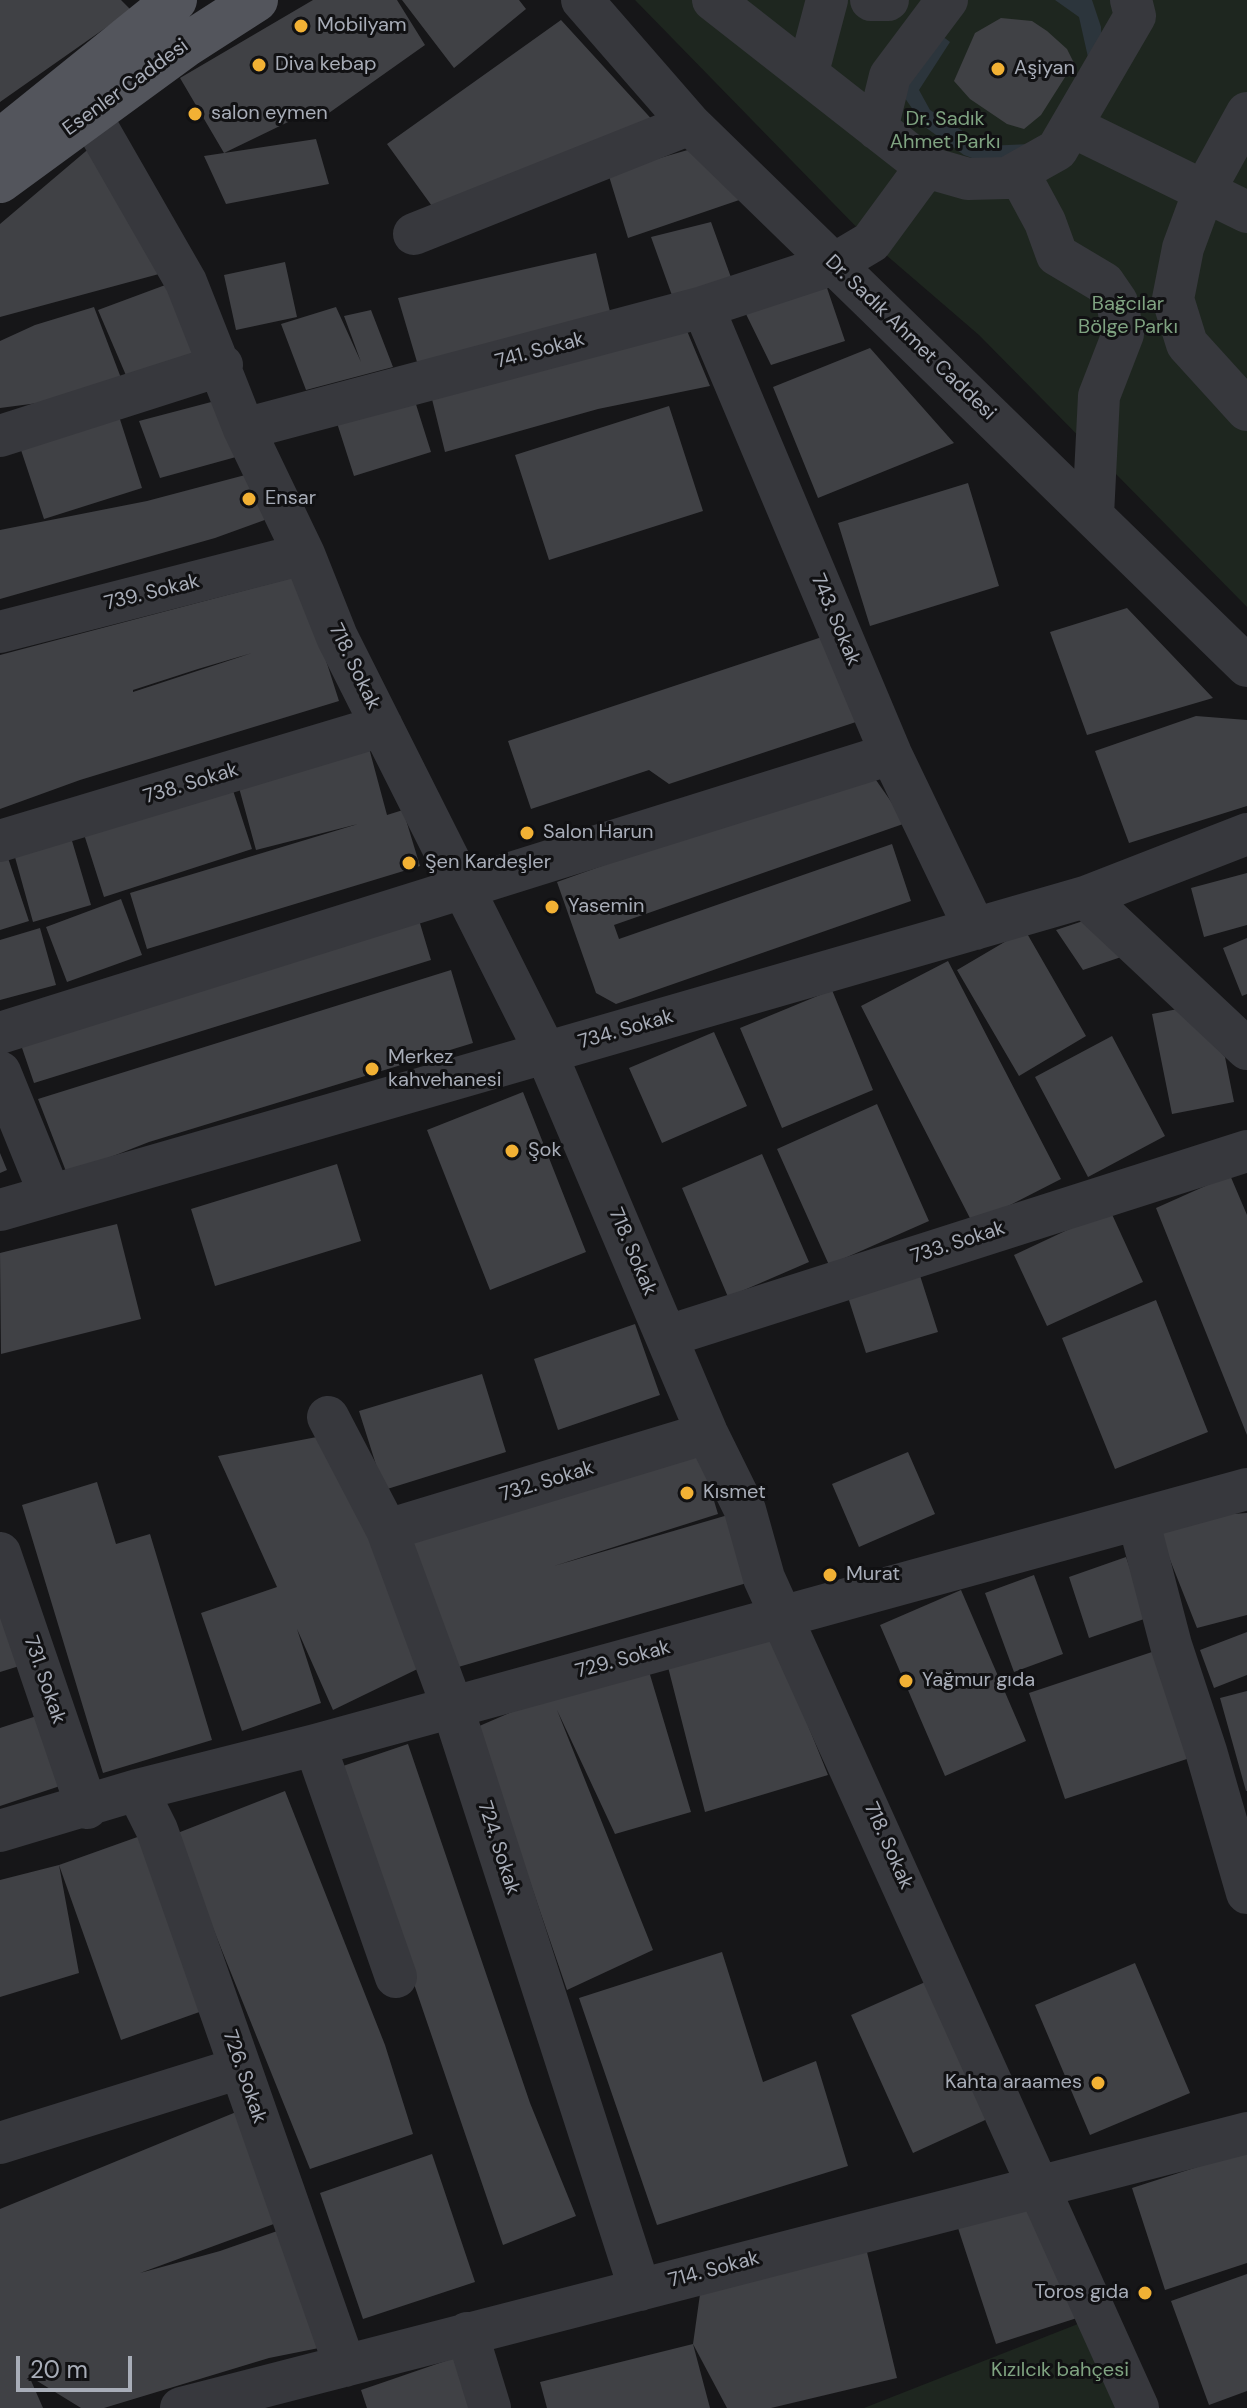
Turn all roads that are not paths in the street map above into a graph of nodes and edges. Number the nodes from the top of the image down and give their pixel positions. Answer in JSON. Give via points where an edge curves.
{"nodes":[{"id":1,"x":256,"y":0,"type":"edge"},
{"id":2,"x":582,"y":0,"type":"edge"},
{"id":3,"x":713,"y":0,"type":"edge"},
{"id":4,"x":827,"y":0,"type":"edge"},
{"id":5,"x":871,"y":0,"type":"edge"},
{"id":6,"x":888,"y":0,"type":"edge"},
{"id":7,"x":1131,"y":0,"type":"edge"},
{"id":8,"x":157,"y":4,"type":"edge"},
{"id":9,"x":934,"y":10,"type":"edge"},
{"id":10,"x":808,"y":72,"type":"junction"},
{"id":11,"x":89,"y":113,"type":"junction"},
{"id":12,"x":1247,"y":113,"type":"edge"},
{"id":13,"x":690,"y":124,"type":"junction"},
{"id":14,"x":1071,"y":126,"type":"junction"},
{"id":15,"x":877,"y":129,"type":"junction"},
{"id":16,"x":0,"y":141,"type":"edge"},
{"id":17,"x":926,"y":167,"type":"junction"},
{"id":18,"x":1018,"y":172,"type":"junction"},
{"id":19,"x":0,"y":181,"type":"edge"},
{"id":20,"x":1204,"y":191,"type":"junction"},
{"id":21,"x":1247,"y":212,"type":"edge"},
{"id":22,"x":414,"y":234,"type":"dead end"},
{"id":23,"x":834,"y":264,"type":"junction"},
{"id":24,"x":703,"y":307,"type":"junction"},
{"id":25,"x":222,"y":365,"type":"junction"},
{"id":26,"x":1247,"y":410,"type":"edge"},
{"id":27,"x":244,"y":429,"type":"junction"},
{"id":28,"x":0,"y":436,"type":"edge"},
{"id":29,"x":1093,"y":515,"type":"junction"},
{"id":30,"x":304,"y":554,"type":"junction"},
{"id":31,"x":0,"y":632,"type":"edge"},
{"id":32,"x":1247,"y":666,"type":"edge"},
{"id":33,"x":382,"y":726,"type":"junction"},
{"id":34,"x":891,"y":754,"type":"junction"},
{"id":35,"x":1247,"y":834,"type":"edge"},
{"id":36,"x":0,"y":841,"type":"edge"},
{"id":37,"x":463,"y":886,"type":"junction"},
{"id":38,"x":1085,"y":897,"type":"junction"},
{"id":39,"x":975,"y":929,"type":"junction"},
{"id":40,"x":0,"y":1033,"type":"edge"},
{"id":41,"x":1247,"y":1049,"type":"edge"},
{"id":42,"x":546,"y":1053,"type":"junction"},
{"id":43,"x":0,"y":1072,"type":"edge"},
{"id":44,"x":1247,"y":1152,"type":"edge"},
{"id":45,"x":50,"y":1195,"type":"junction"},
{"id":46,"x":0,"y":1210,"type":"edge"},
{"id":47,"x":668,"y":1336,"type":"junction"},
{"id":48,"x":328,"y":1417,"type":"dead end"},
{"id":49,"x":707,"y":1433,"type":"junction"},
{"id":50,"x":1247,"y":1489,"type":"edge"},
{"id":51,"x":1138,"y":1519,"type":"junction"},
{"id":52,"x":387,"y":1530,"type":"junction"},
{"id":53,"x":0,"y":1553,"type":"edge"},
{"id":54,"x":784,"y":1616,"type":"junction"},
{"id":55,"x":452,"y":1706,"type":"junction"},
{"id":56,"x":315,"y":1745,"type":"junction"},
{"id":57,"x":137,"y":1790,"type":"junction"},
{"id":58,"x":87,"y":1808,"type":"junction"},
{"id":59,"x":0,"y":1831,"type":"edge"},
{"id":60,"x":1247,"y":1893,"type":"edge"},
{"id":61,"x":396,"y":1977,"type":"dead end"},
{"id":62,"x":240,"y":2068,"type":"junction"},
{"id":63,"x":1247,"y":2133,"type":"edge"},
{"id":64,"x":0,"y":2143,"type":"edge"},
{"id":65,"x":1041,"y":2186,"type":"junction"},
{"id":66,"x":640,"y":2290,"type":"junction"},
{"id":67,"x":467,"y":2333,"type":"junction"},
{"id":68,"x":345,"y":2366,"type":"junction"},
{"id":69,"x":181,"y":2408,"type":"edge"},
{"id":70,"x":490,"y":2408,"type":"edge"},
{"id":71,"x":1138,"y":2408,"type":"edge"}],
"edges":[{"from":1,"to":11,"type":"main road","name":"Esenler Caddesi"},
{"from":2,"to":13,"type":"street","name":"Dr. Sadık Ahmet Caddesi"},
{"from":3,"to":10,"type":"street"},
{"from":4,"to":10,"type":"street"},
{"from":5,"to":6,"type":"street"},
{"from":7,"to":14,"type":"street","via":[[1135,16]]},
{"from":8,"to":16,"type":"main road","name":"Esenler Caddesi"},
{"from":9,"to":15,"type":"street","via":[[890,76]]},
{"from":10,"to":15,"type":"street"},
{"from":11,"to":19,"type":"main road","name":"Esenler Caddesi"},
{"from":11,"to":25,"type":"street","name":"718. Sokak","via":[[186,282]]},
{"from":12,"to":20,"type":"street"},
{"from":13,"to":22,"type":"street"},
{"from":13,"to":23,"type":"street","name":"Dr. Sadık Ahmet Caddesi"},
{"from":14,"to":18,"type":"street","via":[[1057,150]]},
{"from":14,"to":20,"type":"street"},
{"from":15,"to":17,"type":"street"},
{"from":17,"to":18,"type":"street","via":[[968,179],[1007,178]]},
{"from":17,"to":23,"type":"street","name":"741. Sokak","via":[[871,242]]},
{"from":18,"to":29,"type":"street","via":[[1057,255],[1104,283],[1117,302],[1123,334],[1099,396]]},
{"from":20,"to":21,"type":"street"},
{"from":20,"to":26,"type":"street","via":[[1183,248],[1173,299],[1187,344]]},
{"from":23,"to":24,"type":"street","name":"741. Sokak"},
{"from":23,"to":29,"type":"street","name":"Dr. Sadık Ahmet Caddesi"},
{"from":24,"to":27,"type":"street","name":"741. Sokak"},
{"from":24,"to":34,"type":"street","name":"743. Sokak"},
{"from":25,"to":27,"type":"street","name":"718. Sokak"},
{"from":25,"to":28,"type":"street"},
{"from":27,"to":30,"type":"street","name":"718. Sokak"},
{"from":29,"to":32,"type":"street","name":"Dr. Sadık Ahmet Caddesi"},
{"from":30,"to":31,"type":"street","name":"739. Sokak"},
{"from":30,"to":33,"type":"street","name":"718. Sokak","via":[[337,637]]},
{"from":33,"to":36,"type":"street","name":"738. Sokak"},
{"from":33,"to":37,"type":"street","name":"718. Sokak"},
{"from":34,"to":37,"type":"street"},
{"from":34,"to":39,"type":"street","name":"743. Sokak"},
{"from":35,"to":38,"type":"street","name":"734. Sokak"},
{"from":37,"to":40,"type":"street"},
{"from":37,"to":42,"type":"street","name":"718. Sokak"},
{"from":38,"to":39,"type":"street","name":"734. Sokak"},
{"from":38,"to":41,"type":"street"},
{"from":39,"to":42,"type":"street","name":"734. Sokak"},
{"from":42,"to":45,"type":"street","name":"734. Sokak"},
{"from":42,"to":47,"type":"street","name":"718. Sokak"},
{"from":43,"to":45,"type":"street"},
{"from":44,"to":47,"type":"street","name":"733. Sokak"},
{"from":45,"to":46,"type":"street","name":"734. Sokak"},
{"from":47,"to":49,"type":"street","name":"718. Sokak"},
{"from":48,"to":52,"type":"street","name":"724. Sokak"},
{"from":49,"to":52,"type":"street","name":"732. Sokak"},
{"from":49,"to":54,"type":"street","name":"718. Sokak","via":[[745,1510],[764,1578]]},
{"from":50,"to":51,"type":"street","name":"729. Sokak"},
{"from":51,"to":54,"type":"street","name":"729. Sokak"},
{"from":51,"to":60,"type":"street"},
{"from":52,"to":55,"type":"street","name":"724. Sokak"},
{"from":53,"to":58,"type":"street","name":"731. Sokak"},
{"from":54,"to":55,"type":"street","name":"729. Sokak"},
{"from":54,"to":65,"type":"street","name":"718. Sokak"},
{"from":55,"to":56,"type":"street","name":"729. Sokak"},
{"from":55,"to":66,"type":"street","name":"724. Sokak"},
{"from":56,"to":57,"type":"street","name":"729. Sokak"},
{"from":56,"to":61,"type":"street"},
{"from":57,"to":58,"type":"street","name":"729. Sokak"},
{"from":57,"to":62,"type":"street","name":"726. Sokak","via":[[157,1830]]},
{"from":58,"to":59,"type":"street","name":"729. Sokak"},
{"from":62,"to":64,"type":"street"},
{"from":62,"to":68,"type":"street","name":"726. Sokak"},
{"from":63,"to":65,"type":"street","name":"714. Sokak"},
{"from":65,"to":66,"type":"street","name":"714. Sokak"},
{"from":65,"to":71,"type":"street","name":"718. Sokak"},
{"from":66,"to":67,"type":"street","name":"714. Sokak"},
{"from":67,"to":68,"type":"street","name":"714. Sokak"},
{"from":67,"to":70,"type":"street"},
{"from":68,"to":69,"type":"street","name":"714. Sokak"}]}
